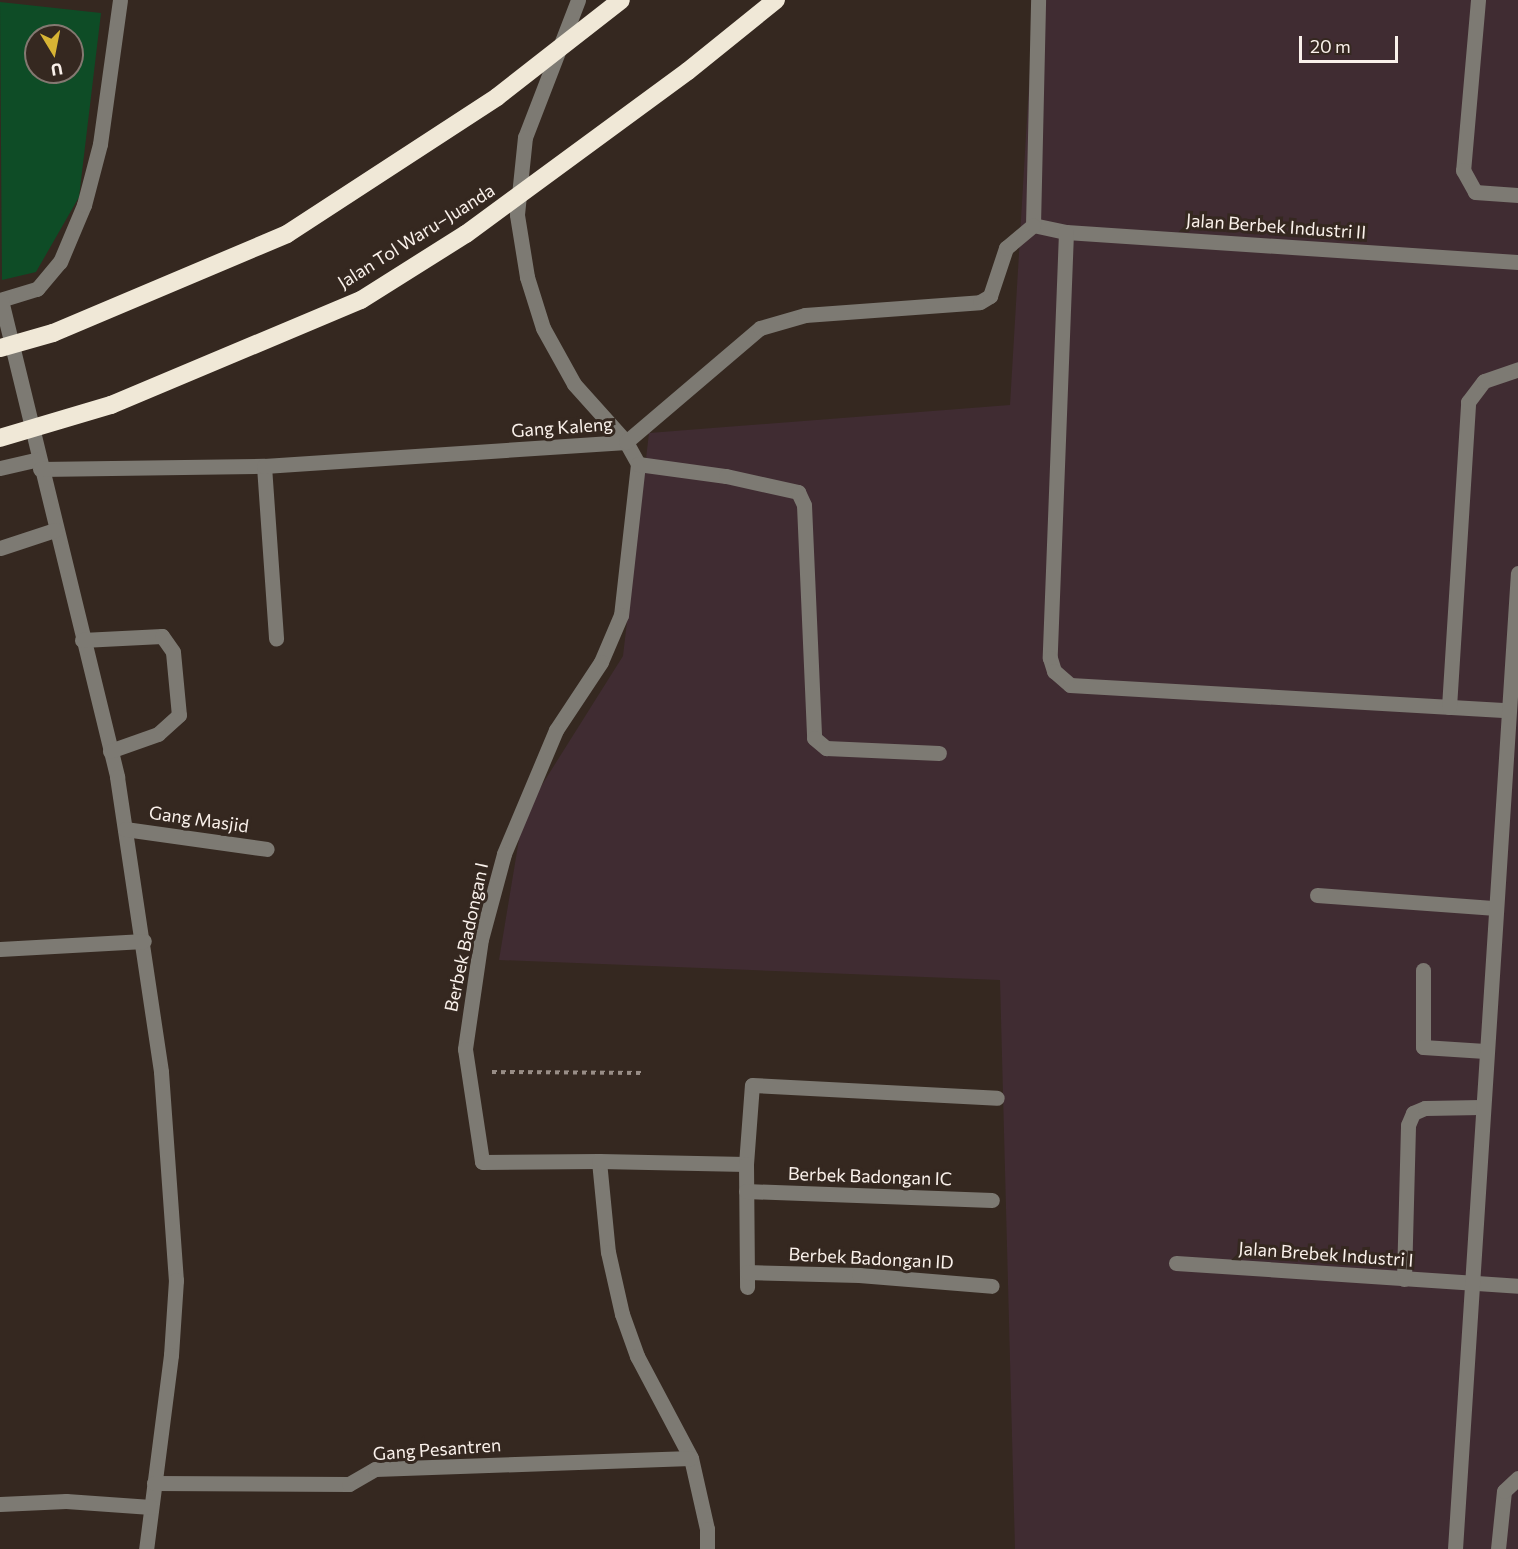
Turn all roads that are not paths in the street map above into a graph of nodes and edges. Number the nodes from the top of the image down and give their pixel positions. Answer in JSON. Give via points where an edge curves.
{"nodes":[{"id":1,"x":120,"y":0,"type":"edge"},
{"id":2,"x":578,"y":0,"type":"edge"},
{"id":3,"x":621,"y":0,"type":"edge"},
{"id":4,"x":776,"y":0,"type":"edge"},
{"id":5,"x":1038,"y":0,"type":"edge"},
{"id":6,"x":1478,"y":0,"type":"edge"},
{"id":7,"x":1518,"y":195,"type":"edge"},
{"id":8,"x":1033,"y":225,"type":"junction"},
{"id":9,"x":1066,"y":232,"type":"junction"},
{"id":10,"x":1518,"y":262,"type":"edge"},
{"id":11,"x":1,"y":300,"type":"edge"},
{"id":12,"x":0,"y":348,"type":"edge"},
{"id":13,"x":1518,"y":369,"type":"edge"},
{"id":14,"x":0,"y":438,"type":"edge"},
{"id":15,"x":626,"y":442,"type":"junction"},
{"id":16,"x":39,"y":464,"type":"junction"},
{"id":17,"x":638,"y":464,"type":"junction"},
{"id":18,"x":264,"y":466,"type":"junction"},
{"id":19,"x":0,"y":468,"type":"edge"},
{"id":20,"x":55,"y":530,"type":"junction"},
{"id":21,"x":0,"y":548,"type":"edge"},
{"id":22,"x":1518,"y":573,"type":"edge"},
{"id":23,"x":276,"y":639,"type":"dead end"},
{"id":24,"x":82,"y":640,"type":"junction"},
{"id":25,"x":1449,"y":707,"type":"junction"},
{"id":26,"x":1507,"y":710,"type":"junction"},
{"id":27,"x":110,"y":751,"type":"junction"},
{"id":28,"x":939,"y":753,"type":"dead end"},
{"id":29,"x":125,"y":829,"type":"junction"},
{"id":30,"x":267,"y":849,"type":"dead end"},
{"id":31,"x":1317,"y":895,"type":"dead end"},
{"id":32,"x":1494,"y":908,"type":"junction"},
{"id":33,"x":144,"y":941,"type":"junction"},
{"id":34,"x":0,"y":949,"type":"edge"},
{"id":35,"x":1423,"y":970,"type":"dead end"},
{"id":36,"x":1485,"y":1051,"type":"junction"},
{"id":37,"x":997,"y":1098,"type":"dead end"},
{"id":38,"x":1481,"y":1107,"type":"junction"},
{"id":39,"x":599,"y":1161,"type":"junction"},
{"id":40,"x":746,"y":1164,"type":"junction"},
{"id":41,"x":746,"y":1191,"type":"junction"},
{"id":42,"x":992,"y":1200,"type":"dead end"},
{"id":43,"x":1176,"y":1263,"type":"dead end"},
{"id":44,"x":1404,"y":1279,"type":"junction"},
{"id":45,"x":1473,"y":1284,"type":"junction"},
{"id":46,"x":992,"y":1286,"type":"dead end"},
{"id":47,"x":1518,"y":1286,"type":"edge"},
{"id":48,"x":691,"y":1458,"type":"junction"},
{"id":49,"x":1518,"y":1478,"type":"edge"},
{"id":50,"x":154,"y":1483,"type":"junction"},
{"id":51,"x":0,"y":1504,"type":"edge"},
{"id":52,"x":151,"y":1507,"type":"junction"},
{"id":53,"x":146,"y":1549,"type":"edge"},
{"id":54,"x":707,"y":1549,"type":"edge"},
{"id":55,"x":1455,"y":1549,"type":"edge"},
{"id":56,"x":1498,"y":1549,"type":"edge"}],
"edges":[{"from":1,"to":11,"type":"street","via":[[100,144],[84,205],[60,262],[37,289]]},
{"from":2,"to":15,"type":"street","via":[[525,137],[517,215],[527,277],[543,328],[574,384]]},
{"from":3,"to":12,"type":"highway","bridge":true,"via":[[497,98],[286,234],[53,333]]},
{"from":4,"to":14,"type":"highway","name":"Jalan Tol Waru–Juanda","bridge":true,"via":[[688,71],[466,234],[361,300],[111,405]]},
{"from":5,"to":8,"type":"street"},
{"from":6,"to":7,"type":"street","via":[[1463,170],[1475,192]]},
{"from":8,"to":9,"type":"street","name":"Jalan Berbek Industri II"},
{"from":8,"to":15,"type":"street","name":"Gang Kaleng","via":[[1006,248],[990,296],[980,302],[805,315],[760,328]]},
{"from":9,"to":10,"type":"street","name":"Jalan Berbek Industri II"},
{"from":9,"to":25,"type":"street","via":[[1050,658],[1054,671],[1070,685]]},
{"from":11,"to":16,"type":"street"},
{"from":13,"to":25,"type":"street","via":[[1484,381],[1468,402]]},
{"from":15,"to":17,"type":"street"},
{"from":15,"to":18,"type":"street","name":"Gang Kaleng"},
{"from":16,"to":18,"type":"street","name":"Gang Kaleng"},
{"from":16,"to":19,"type":"street","name":"Gang Kaleng"},
{"from":16,"to":20,"type":"street"},
{"from":17,"to":28,"type":"street","via":[[726,476],[798,492],[804,505],[814,738],[826,748]]},
{"from":17,"to":39,"type":"street","name":"Berbek Badongan I","via":[[621,615],[601,662],[556,730],[504,854],[470,996],[465,1049],[482,1162]]},
{"from":18,"to":23,"type":"street"},
{"from":20,"to":21,"type":"street"},
{"from":20,"to":24,"type":"street"},
{"from":22,"to":26,"type":"street"},
{"from":24,"to":27,"type":"street"},
{"from":24,"to":27,"type":"street","via":[[162,636],[173,652],[179,715],[158,734]]},
{"from":25,"to":26,"type":"street"},
{"from":26,"to":32,"type":"street"},
{"from":27,"to":29,"type":"street"},
{"from":29,"to":30,"type":"street","name":"Gang Masjid"},
{"from":29,"to":33,"type":"street"},
{"from":31,"to":32,"type":"street"},
{"from":32,"to":36,"type":"street"},
{"from":33,"to":34,"type":"street"},
{"from":33,"to":50,"type":"street","via":[[162,1072],[176,1280]]},
{"from":35,"to":36,"type":"street","via":[[1423,1047]]},
{"from":36,"to":38,"type":"street"},
{"from":37,"to":40,"type":"street","via":[[752,1085]]},
{"from":38,"to":44,"type":"street","via":[[1425,1108],[1413,1113],[1408,1125]]},
{"from":38,"to":45,"type":"street"},
{"from":39,"to":40,"type":"street"},
{"from":39,"to":48,"type":"street","via":[[608,1252],[622,1314],[637,1356]]},
{"from":40,"to":41,"type":"street"},
{"from":41,"to":42,"type":"street","name":"Berbek Badongan IC"},
{"from":41,"to":46,"type":"street","name":"Berbek Badongan ID","via":[[747,1280],[858,1275]]},
{"from":43,"to":44,"type":"street","name":"Jalan Brebek Industri I"},
{"from":44,"to":45,"type":"street","name":"Jalan Brebek Industri I"},
{"from":45,"to":47,"type":"street","name":"Jalan Brebek Industri I"},
{"from":45,"to":55,"type":"street"},
{"from":48,"to":50,"type":"street","name":"Gang Pesantren","via":[[375,1469],[349,1484]]},
{"from":48,"to":54,"type":"street","via":[[707,1529]]},
{"from":49,"to":56,"type":"street","via":[[1504,1491]]},
{"from":50,"to":52,"type":"street"},
{"from":51,"to":52,"type":"street","via":[[66,1500]]},
{"from":52,"to":53,"type":"street"}]}
